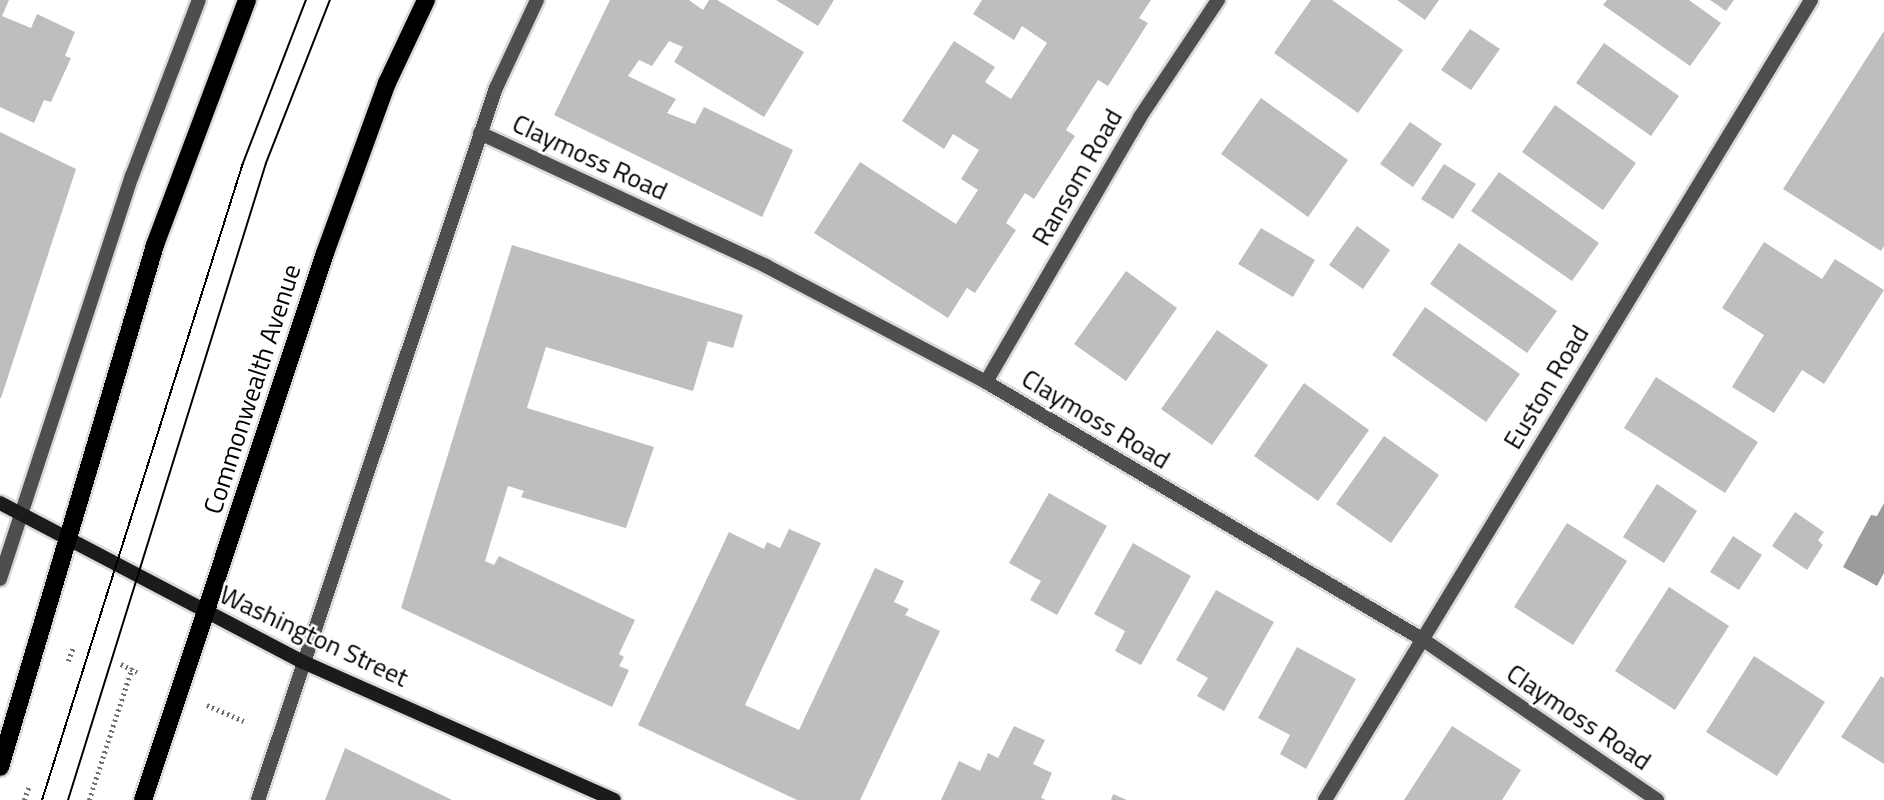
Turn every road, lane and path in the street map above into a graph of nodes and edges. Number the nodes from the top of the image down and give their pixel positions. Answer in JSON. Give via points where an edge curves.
{"nodes":[{"id":1,"x":199,"y":0,"type":"edge"},
{"id":2,"x":247,"y":0,"type":"edge"},
{"id":3,"x":425,"y":0,"type":"edge"},
{"id":4,"x":537,"y":0,"type":"edge"},
{"id":5,"x":1218,"y":0,"type":"edge"},
{"id":6,"x":1811,"y":0,"type":"edge"},
{"id":7,"x":480,"y":133,"type":"junction"},
{"id":8,"x":986,"y":382,"type":"junction"},
{"id":9,"x":0,"y":503,"type":"edge"},
{"id":10,"x":19,"y":513,"type":"junction"},
{"id":11,"x":71,"y":541,"type":"junction"},
{"id":12,"x":0,"y":579,"type":"edge"},
{"id":13,"x":204,"y":612,"type":"junction"},
{"id":14,"x":1422,"y":639,"type":"junction"},
{"id":15,"x":66,"y":646,"type":"dead end"},
{"id":16,"x":82,"y":651,"type":"dead end"},
{"id":17,"x":303,"y":662,"type":"junction"},
{"id":18,"x":121,"y":664,"type":"dead end"},
{"id":19,"x":207,"y":705,"type":"dead end"},
{"id":20,"x":244,"y":721,"type":"dead end"},
{"id":21,"x":0,"y":767,"type":"edge"},
{"id":22,"x":89,"y":800,"type":"edge"},
{"id":23,"x":143,"y":800,"type":"edge"},
{"id":24,"x":258,"y":800,"type":"edge"},
{"id":25,"x":614,"y":800,"type":"edge"},
{"id":26,"x":1325,"y":800,"type":"edge"},
{"id":27,"x":1657,"y":800,"type":"edge"}],
"edges":[{"from":1,"to":10,"type":"street","via":[[132,176]]},
{"from":2,"to":11,"type":"main road","via":[[155,245]]},
{"from":3,"to":13,"type":"main road","name":"Commonwealth Avenue","via":[[387,83],[325,253]]},
{"from":4,"to":7,"type":"street","via":[[514,43]]},
{"from":5,"to":8,"type":"street","name":"Ransom Road","via":[[1140,117]]},
{"from":6,"to":14,"type":"street","name":"Euston Road"},
{"from":7,"to":8,"type":"street","name":"Claymoss Road","via":[[766,266]]},
{"from":7,"to":17,"type":"street"},
{"from":8,"to":14,"type":"street","name":"Claymoss Road"},
{"from":9,"to":10,"type":"main road","name":"Washington Street"},
{"from":10,"to":11,"type":"main road","name":"Washington Street"},
{"from":10,"to":12,"type":"street"},
{"from":11,"to":13,"type":"main road","name":"Washington Street"},
{"from":11,"to":21,"type":"main road"},
{"from":13,"to":17,"type":"main road","name":"Washington Street"},
{"from":13,"to":23,"type":"main road","name":"Commonwealth Avenue"},
{"from":14,"to":26,"type":"street","name":"Euston Road"},
{"from":14,"to":27,"type":"street","name":"Claymoss Road"},
{"from":15,"to":16,"type":"path"},
{"from":17,"to":24,"type":"street"},
{"from":17,"to":25,"type":"main road","name":"Washington Street"},
{"from":18,"to":22,"type":"path","via":[[134,670]]},
{"from":19,"to":20,"type":"path"}]}
